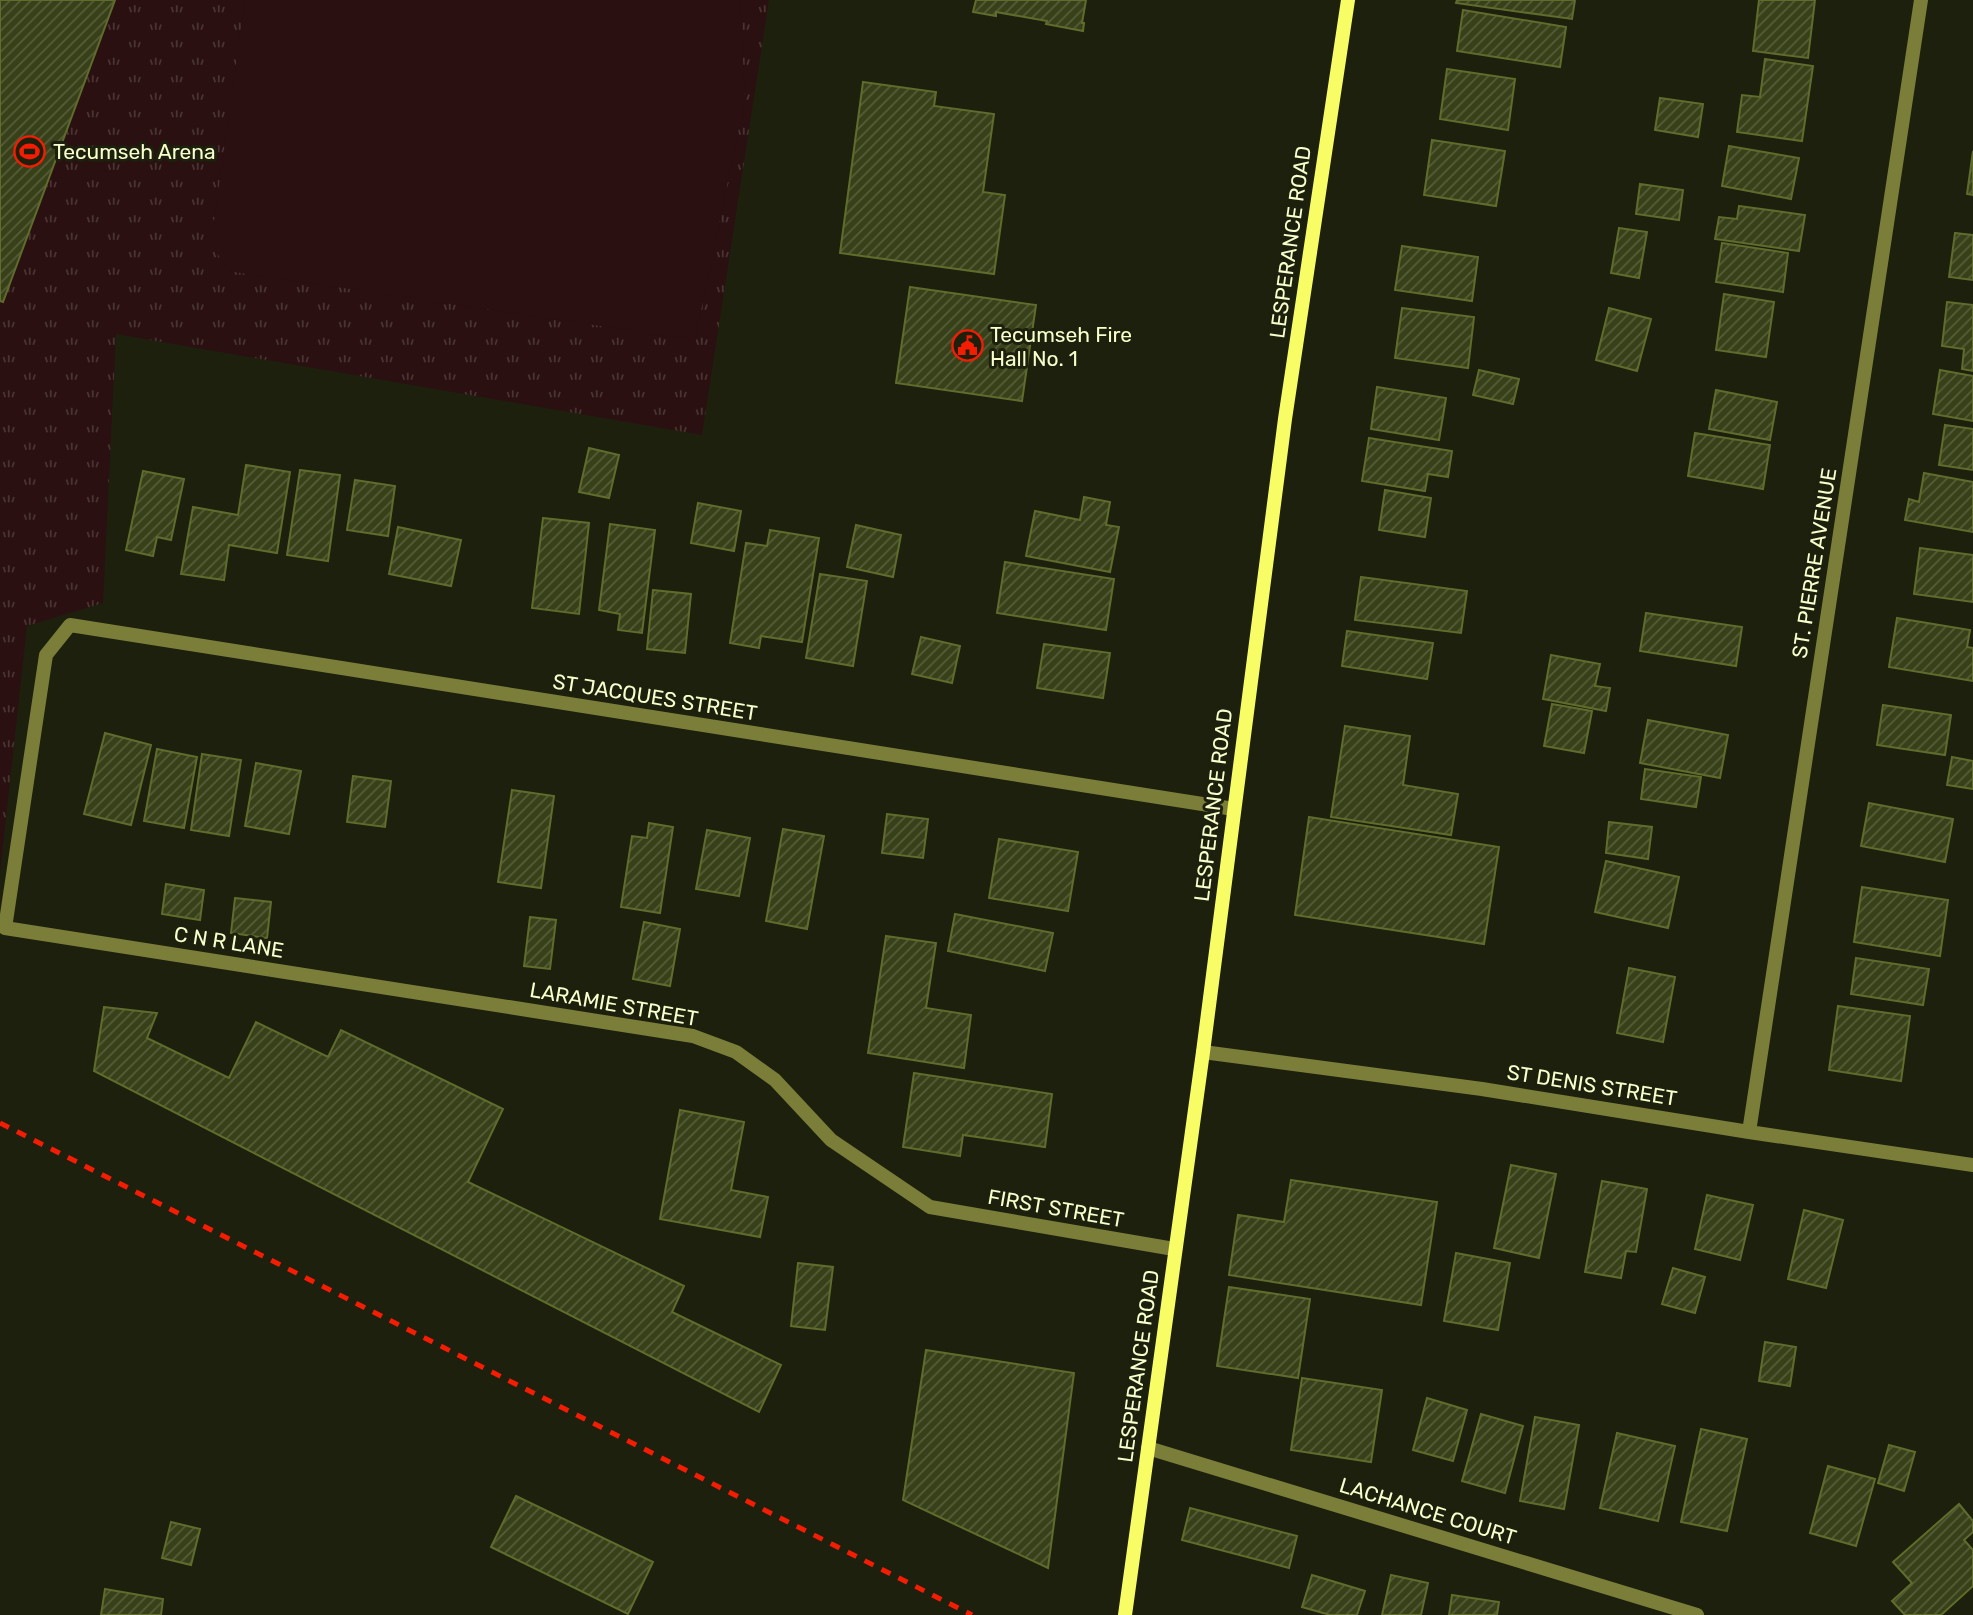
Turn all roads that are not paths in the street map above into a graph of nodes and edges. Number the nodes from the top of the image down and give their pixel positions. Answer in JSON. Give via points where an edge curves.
{"nodes":[{"id":1,"x":1348,"y":0,"type":"edge"},
{"id":2,"x":1921,"y":0,"type":"edge"},
{"id":3,"x":1234,"y":809,"type":"junction"},
{"id":4,"x":5,"y":928,"type":"joint"},
{"id":5,"x":445,"y":997,"type":"joint"},
{"id":6,"x":1203,"y":1052,"type":"junction"},
{"id":7,"x":1749,"y":1132,"type":"junction"},
{"id":8,"x":1973,"y":1165,"type":"edge"},
{"id":9,"x":930,"y":1206,"type":"joint"},
{"id":10,"x":1174,"y":1249,"type":"junction"},
{"id":11,"x":1148,"y":1448,"type":"junction"},
{"id":12,"x":1125,"y":1615,"type":"edge"},
{"id":13,"x":1697,"y":1615,"type":"edge"}],
"edges":[{"from":1,"to":3,"type":"main road","name":"LESPERANCE ROAD","via":[[1285,419]]},
{"from":2,"to":7,"type":"street","name":"ST. PIERRE AVENUE"},
{"from":3,"to":4,"type":"street","name":"ST JACQUES STREET","via":[[70,625],[46,655]]},
{"from":3,"to":6,"type":"main road","name":"LESPERANCE ROAD"},
{"from":4,"to":5,"type":"street","name":"C N R LANE"},
{"from":5,"to":9,"type":"street","name":"LARAMIE STREET","via":[[693,1037],[736,1052],[775,1080],[831,1140]]},
{"from":6,"to":7,"type":"street","name":"ST DENIS STREET","via":[[1482,1088]]},
{"from":6,"to":10,"type":"main road","name":"LESPERANCE ROAD"},
{"from":7,"to":8,"type":"street","name":"ST DENIS STREET"},
{"from":9,"to":10,"type":"street","name":"FIRST STREET"},
{"from":10,"to":11,"type":"main road","name":"LESPERANCE ROAD"},
{"from":11,"to":12,"type":"main road","name":"LESPERANCE ROAD"},
{"from":11,"to":13,"type":"street","name":"LACHANCE COURT"}]}
